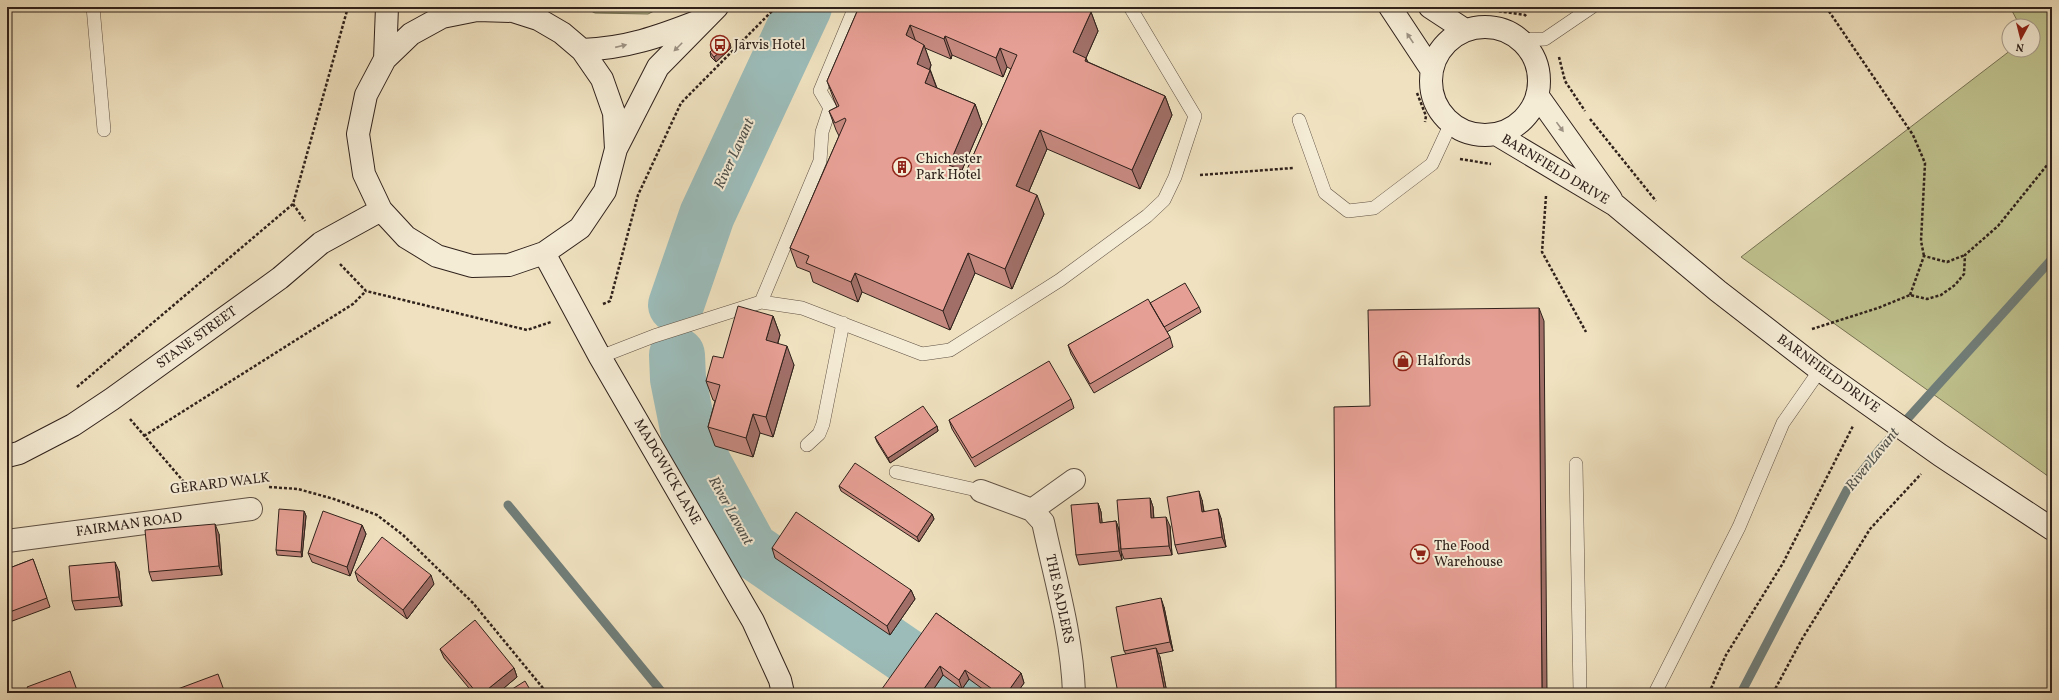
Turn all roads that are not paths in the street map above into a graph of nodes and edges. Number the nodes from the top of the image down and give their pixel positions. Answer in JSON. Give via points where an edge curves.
{"nodes":[{"id":1,"x":93,"y":7,"type":"edge"},
{"id":2,"x":387,"y":7,"type":"edge"},
{"id":3,"x":855,"y":7,"type":"edge"},
{"id":4,"x":1130,"y":7,"type":"edge"},
{"id":5,"x":1390,"y":7,"type":"edge"},
{"id":6,"x":1430,"y":7,"type":"edge"},
{"id":7,"x":1592,"y":7,"type":"edge"},
{"id":8,"x":511,"y":9,"type":"edge"},
{"id":9,"x":711,"y":13,"type":"edge"},
{"id":10,"x":1465,"y":30,"type":"junction"},
{"id":11,"x":1521,"y":40,"type":"junction"},
{"id":12,"x":582,"y":50,"type":"junction"},
{"id":13,"x":385,"y":59,"type":"junction"},
{"id":14,"x":1431,"y":69,"type":"junction"},
{"id":15,"x":1538,"y":96,"type":"junction"},
{"id":16,"x":1299,"y":120,"type":"dead end"},
{"id":17,"x":1451,"y":124,"type":"junction"},
{"id":18,"x":104,"y":130,"type":"dead end"},
{"id":19,"x":1496,"y":134,"type":"junction"},
{"id":20,"x":616,"y":149,"type":"junction"},
{"id":21,"x":1615,"y":205,"type":"junction"},
{"id":22,"x":381,"y":210,"type":"junction"},
{"id":23,"x":544,"y":253,"type":"junction"},
{"id":24,"x":761,"y":302,"type":"junction"},
{"id":25,"x":843,"y":323,"type":"junction"},
{"id":26,"x":600,"y":356,"type":"junction"},
{"id":27,"x":1820,"y":370,"type":"junction"},
{"id":28,"x":807,"y":444,"type":"dead end"},
{"id":29,"x":7,"y":456,"type":"edge"},
{"id":30,"x":1576,"y":464,"type":"dead end"},
{"id":31,"x":896,"y":472,"type":"dead end"},
{"id":32,"x":1074,"y":480,"type":"dead end"},
{"id":33,"x":981,"y":491,"type":"joint"},
{"id":34,"x":251,"y":509,"type":"dead end"},
{"id":35,"x":1032,"y":510,"type":"junction"},
{"id":36,"x":2052,"y":529,"type":"edge"},
{"id":37,"x":7,"y":542,"type":"edge"},
{"id":38,"x":783,"y":693,"type":"edge"},
{"id":39,"x":1074,"y":693,"type":"edge"},
{"id":40,"x":1580,"y":693,"type":"edge"},
{"id":41,"x":1656,"y":693,"type":"edge"}],
"edges":[{"from":1,"to":18,"type":"lane"},
{"from":2,"to":13,"type":"street"},
{"from":3,"to":24,"type":"lane","via":[[820,91],[830,108],[822,132],[820,161]]},
{"from":4,"to":25,"type":"lane","via":[[1195,116],[1175,177],[1164,200],[1147,216],[1060,280],[950,350],[922,354]]},
{"from":14,"to":5,"type":"street","one_way":true},
{"from":6,"to":10,"type":"street"},
{"from":7,"to":11,"type":"lane","via":[[1545,39]]},
{"from":8,"to":12,"type":"street","via":[[562,32]]},
{"from":8,"to":13,"type":"street","via":[[477,10],[442,17],[411,34]]},
{"from":12,"to":9,"type":"street","one_way":true,"via":[[611,48],[651,39]]},
{"from":9,"to":20,"type":"street","one_way":true,"via":[[658,67]]},
{"from":10,"to":11,"type":"street","name":"BARNFIELD DRIVE","via":[[1494,27],[1508,31]]},
{"from":10,"to":14,"type":"street","name":"BARNFIELD DRIVE","via":[[1450,39],[1438,53]]},
{"from":11,"to":15,"type":"street","name":"BARNFIELD DRIVE","via":[[1531,51],[1537,65],[1540,80]]},
{"from":12,"to":20,"type":"street","via":[[605,86],[614,113]]},
{"from":13,"to":22,"type":"street","via":[[366,95],[358,134],[364,174]]},
{"from":14,"to":17,"type":"street","name":"BARNFIELD DRIVE","via":[[1430,81],[1434,99]]},
{"from":15,"to":19,"type":"street","name":"BARNFIELD DRIVE","via":[[1522,121]]},
{"from":15,"to":21,"type":"street","name":"BARNFIELD DRIVE","one_way":true},
{"from":16,"to":17,"type":"lane","via":[[1325,193],[1348,210],[1374,208],[1432,164]]},
{"from":17,"to":19,"type":"street","name":"BARNFIELD DRIVE","via":[[1480,135]]},
{"from":19,"to":21,"type":"street","name":"BARNFIELD DRIVE"},
{"from":20,"to":23,"type":"street","via":[[605,191],[580,228]]},
{"from":21,"to":27,"type":"street","name":"BARNFIELD DRIVE","via":[[1718,291]]},
{"from":22,"to":23,"type":"street","via":[[412,241],[437,256],[472,266],[509,264]]},
{"from":22,"to":29,"type":"street","name":"STANE STREET","via":[[321,244],[280,278],[73,425],[19,453]]},
{"from":23,"to":26,"type":"street","name":"MADGWICK LANE"},
{"from":24,"to":25,"type":"lane","via":[[802,308]]},
{"from":24,"to":26,"type":"lane"},
{"from":25,"to":28,"type":"lane","via":[[823,424],[819,434]]},
{"from":26,"to":38,"type":"street","name":"MADGWICK LANE","via":[[753,620],[780,680]]},
{"from":27,"to":36,"type":"street","name":"BARNFIELD DRIVE"},
{"from":27,"to":41,"type":"lane","via":[[1783,424],[1739,527]]},
{"from":30,"to":40,"type":"lane"},
{"from":31,"to":33,"type":"lane"},
{"from":32,"to":35,"type":"street"},
{"from":33,"to":35,"type":"street"},
{"from":34,"to":37,"type":"street","name":"FAIRMAN ROAD"},
{"from":35,"to":39,"type":"street","name":"THE SADLERS","via":[[1043,522],[1066,626],[1073,666]]}]}
